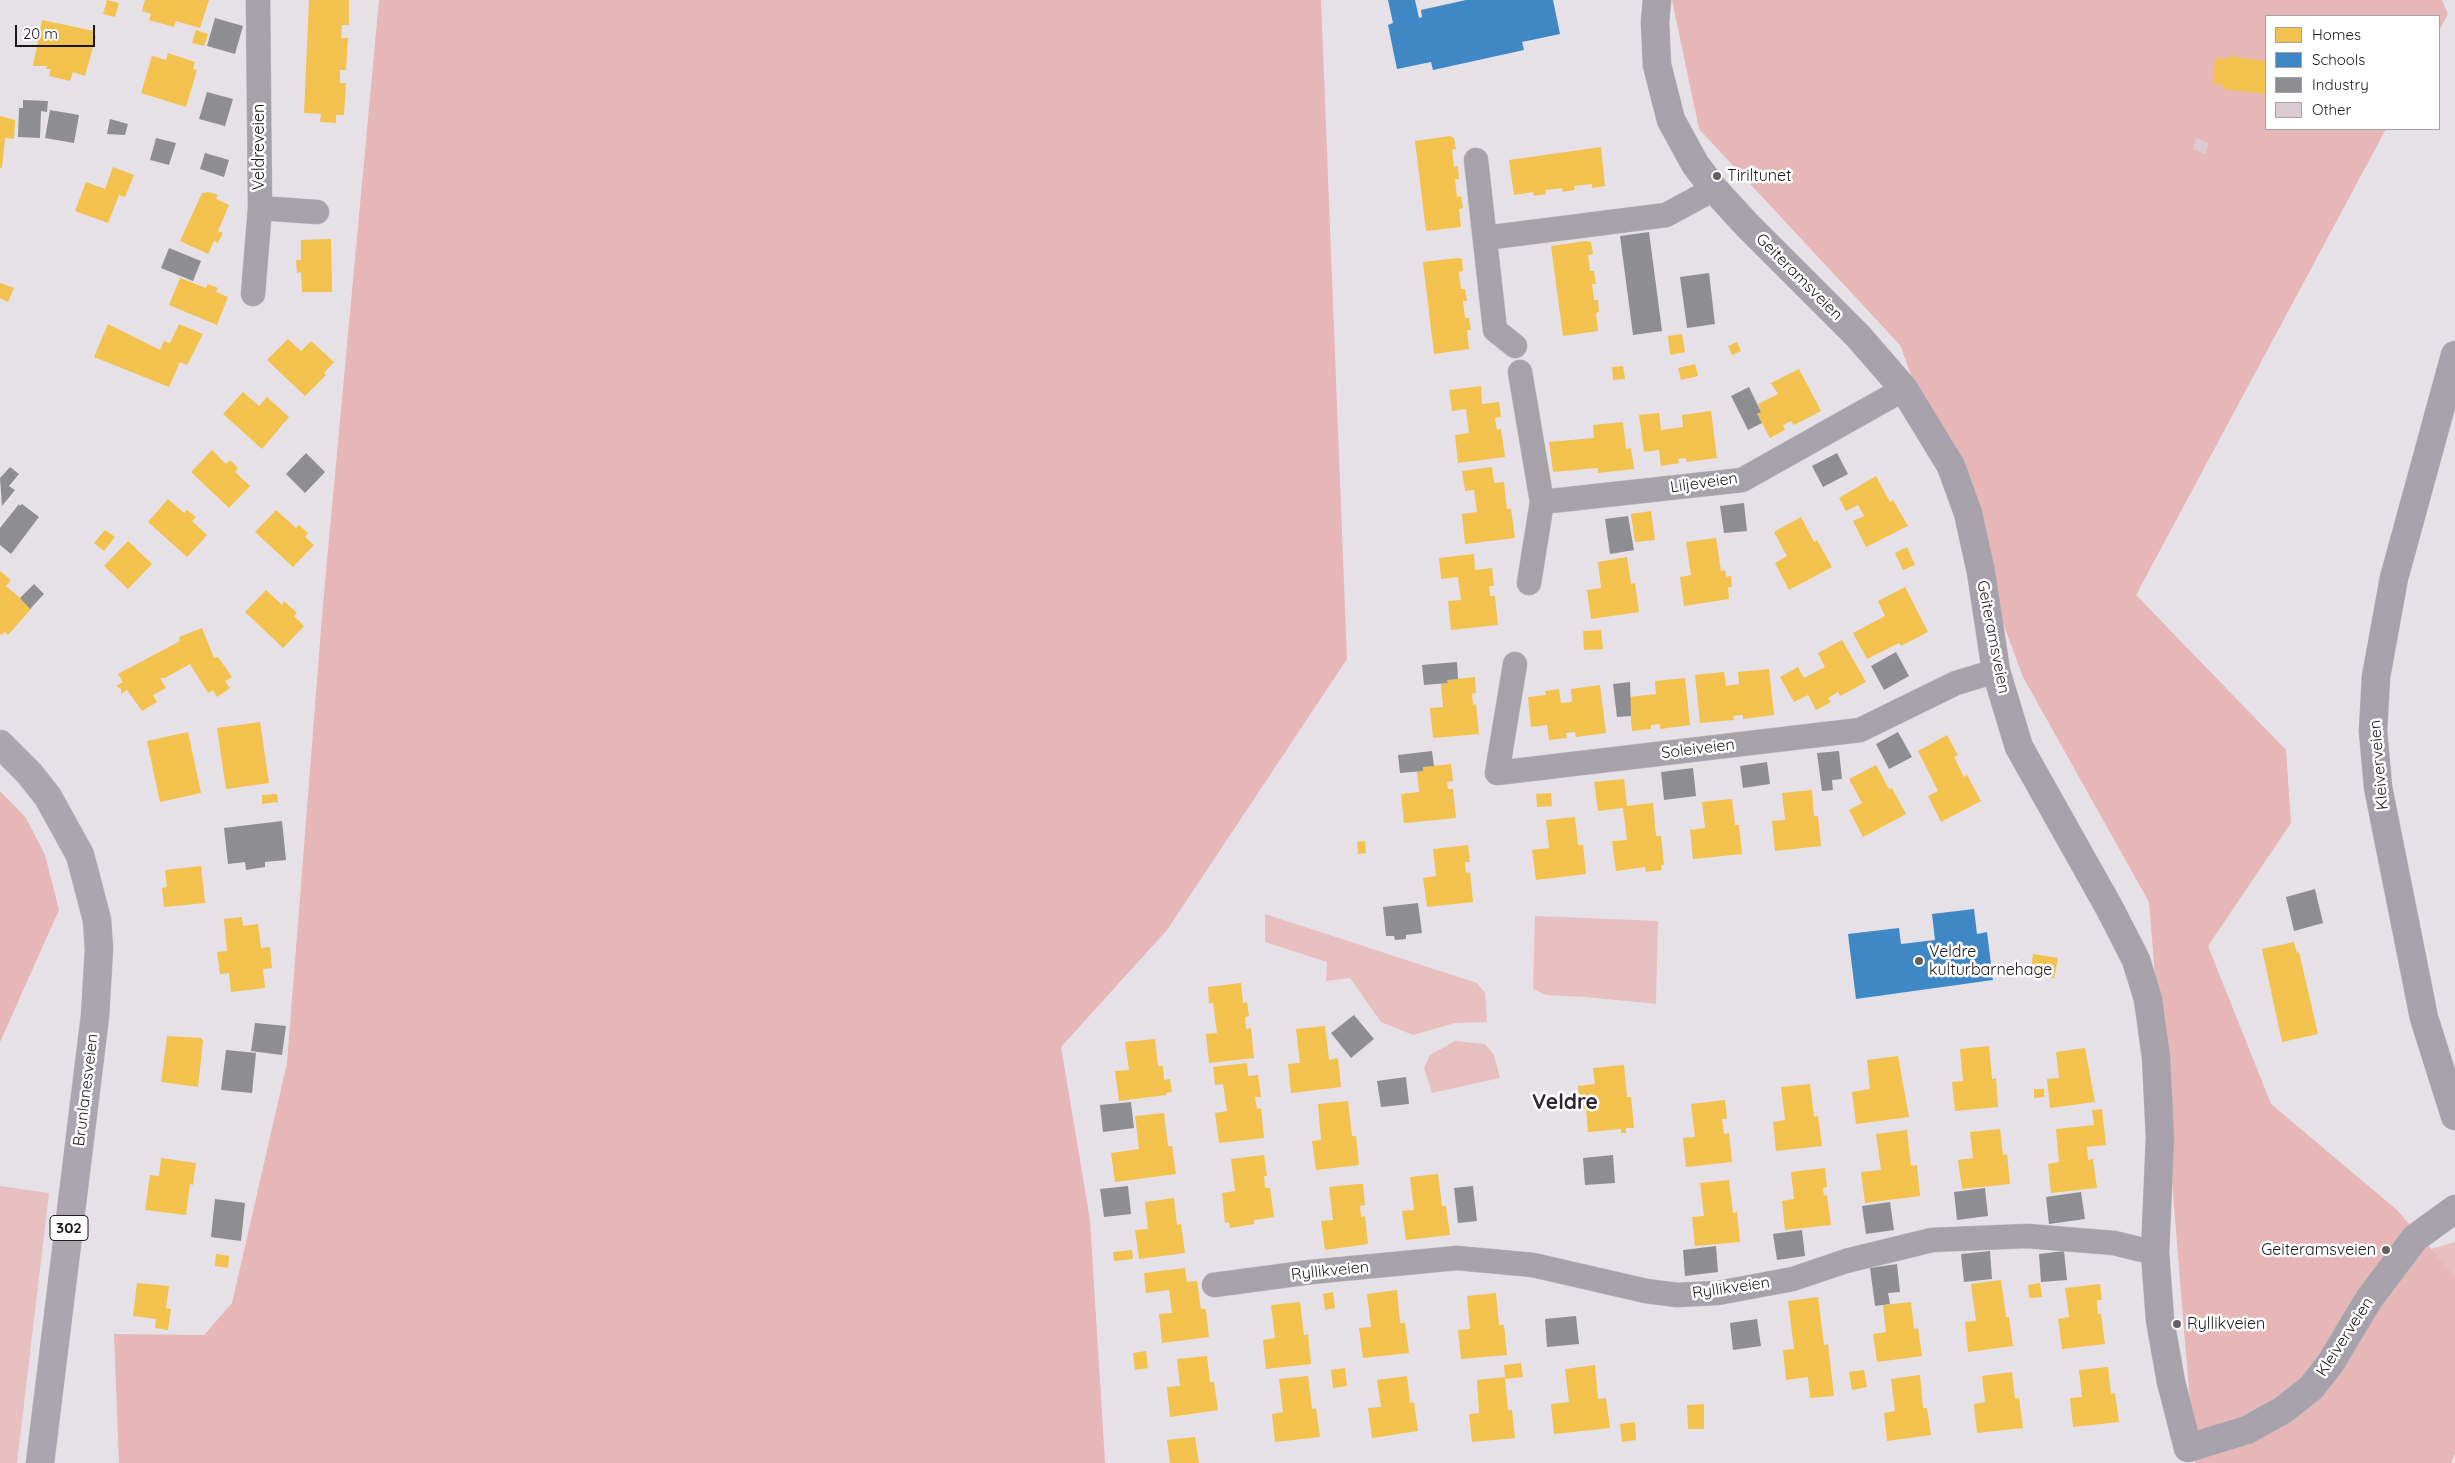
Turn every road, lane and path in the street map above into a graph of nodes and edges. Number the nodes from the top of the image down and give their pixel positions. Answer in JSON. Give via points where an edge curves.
{"nodes":[{"id":1,"x":258,"y":0,"type":"edge"},
{"id":2,"x":1656,"y":0,"type":"edge"},
{"id":3,"x":1476,"y":160,"type":"dead end"},
{"id":4,"x":1714,"y":189,"type":"junction"},
{"id":5,"x":260,"y":208,"type":"junction"},
{"id":6,"x":317,"y":212,"type":"dead end"},
{"id":7,"x":1485,"y":238,"type":"junction"},
{"id":8,"x":253,"y":294,"type":"dead end"},
{"id":9,"x":1515,"y":346,"type":"dead end"},
{"id":10,"x":2455,"y":355,"type":"edge"},
{"id":11,"x":1520,"y":372,"type":"dead end"},
{"id":12,"x":1904,"y":389,"type":"junction"},
{"id":13,"x":1542,"y":502,"type":"junction"},
{"id":14,"x":1529,"y":583,"type":"dead end"},
{"id":15,"x":1515,"y":664,"type":"dead end"},
{"id":16,"x":1996,"y":671,"type":"junction"},
{"id":17,"x":0,"y":744,"type":"edge"},
{"id":18,"x":2455,"y":1116,"type":"edge"},
{"id":19,"x":2455,"y":1210,"type":"edge"},
{"id":20,"x":2155,"y":1253,"type":"junction"},
{"id":21,"x":1214,"y":1285,"type":"dead end"},
{"id":22,"x":2190,"y":1456,"type":"edge"},
{"id":23,"x":40,"y":1463,"type":"edge"}],
"edges":[{"from":1,"to":5,"type":"street","name":"Veldreveien"},
{"from":2,"to":4,"type":"street","name":"Geiteramsveien","via":[[1657,65],[1672,120],[1695,164]]},
{"from":3,"to":7,"type":"street"},
{"from":4,"to":7,"type":"street","via":[[1666,215]]},
{"from":4,"to":12,"type":"street","name":"Geiteramsveien","via":[[1858,336]]},
{"from":5,"to":6,"type":"street"},
{"from":5,"to":8,"type":"street","name":"Veldreveien"},
{"from":7,"to":9,"type":"street","via":[[1495,330]]},
{"from":10,"to":18,"type":"street","name":"Kleiverveien","via":[[2394,578],[2376,678],[2373,731],[2378,787],[2424,1018]]},
{"from":11,"to":13,"type":"street"},
{"from":12,"to":13,"type":"street","name":"Liljeveien","via":[[1742,480]]},
{"from":12,"to":16,"type":"street","name":"Geiteramsveien","via":[[1951,466],[1968,513],[1981,572]]},
{"from":13,"to":14,"type":"street"},
{"from":15,"to":16,"type":"street","name":"Soleiveien","via":[[1497,773],[1860,730],[1956,683]]},
{"from":16,"to":20,"type":"street","name":"Geiteramsveien","via":[[2019,747],[2115,917],[2136,960],[2148,999],[2156,1057],[2160,1137]]},
{"from":17,"to":23,"type":"main road","name":"Brunlanesveien","number":"302","via":[[48,798],[80,855],[97,920],[99,949],[95,1016]]},
{"from":19,"to":22,"type":"street","name":"Kleiverveien","via":[[2415,1238],[2369,1299],[2330,1364],[2311,1388],[2283,1410]]},
{"from":20,"to":21,"type":"street","name":"Ryllikveien","via":[[2114,1243],[2027,1236],[1932,1240],[1793,1278],[1718,1293],[1646,1292],[1533,1265],[1458,1258]]},
{"from":20,"to":22,"type":"street","name":"Geiteramsveien","via":[[2166,1356]]}]}
